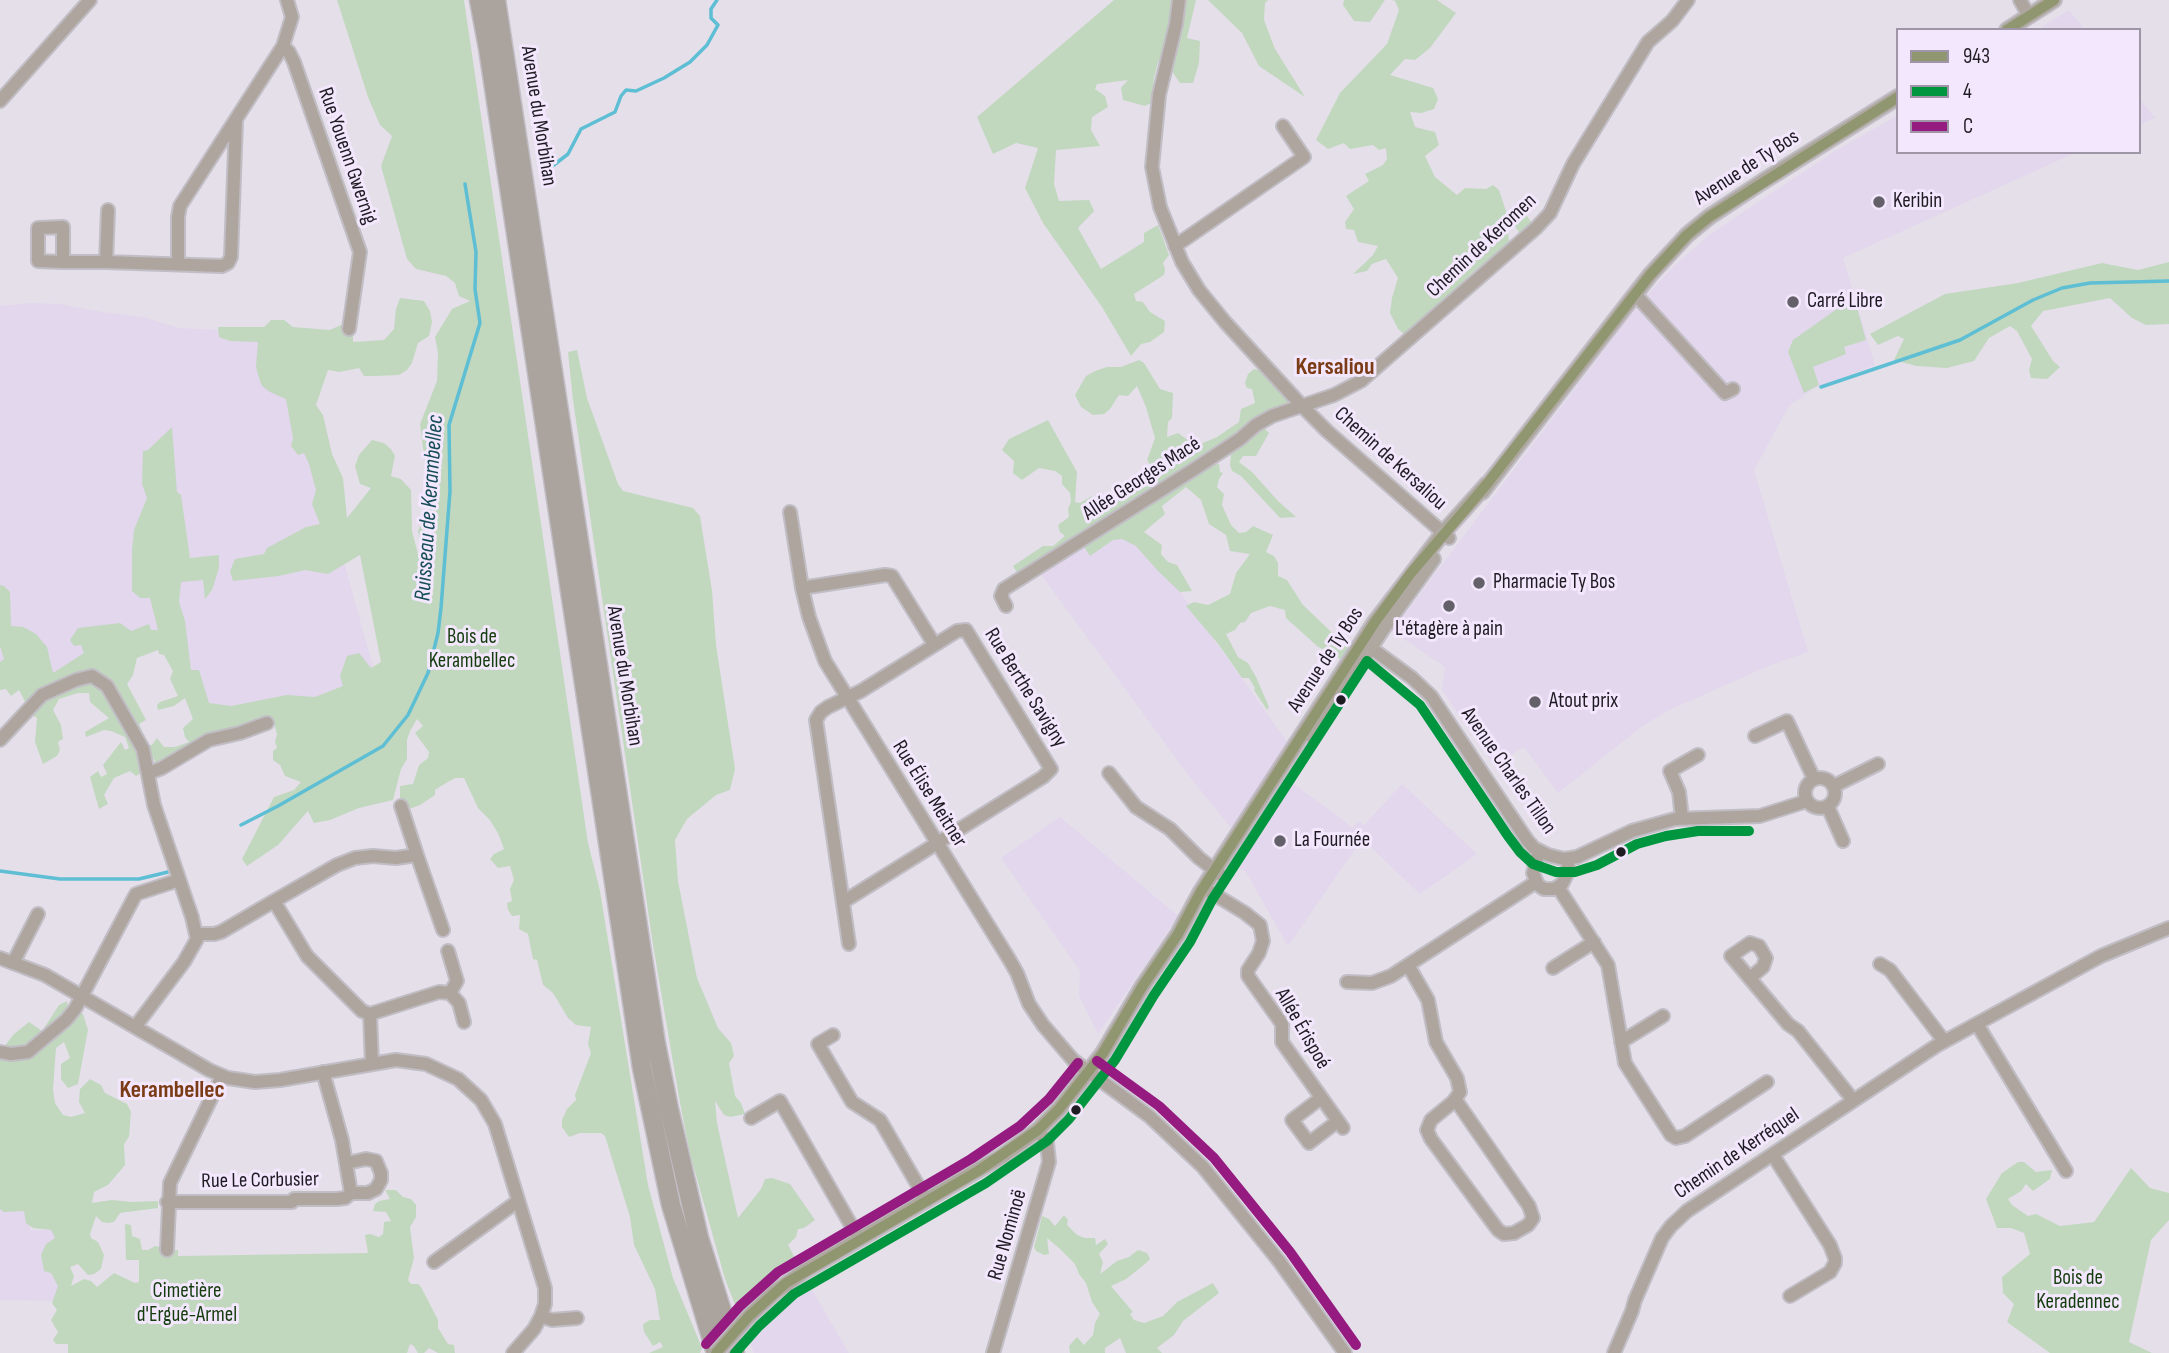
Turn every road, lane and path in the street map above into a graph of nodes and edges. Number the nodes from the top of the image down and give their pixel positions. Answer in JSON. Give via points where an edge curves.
{"nodes":[{"id":1,"x":90,"y":0,"type":"edge"},
{"id":2,"x":287,"y":0,"type":"edge"},
{"id":3,"x":479,"y":0,"type":"edge"},
{"id":4,"x":496,"y":0,"type":"edge"},
{"id":5,"x":1179,"y":0,"type":"edge"},
{"id":6,"x":1688,"y":0,"type":"edge"},
{"id":7,"x":2020,"y":0,"type":"edge"},
{"id":8,"x":2054,"y":0,"type":"edge"},
{"id":9,"x":2029,"y":16,"type":"junction"},
{"id":10,"x":2010,"y":28,"type":"edge"},
{"id":11,"x":283,"y":46,"type":"junction"},
{"id":12,"x":1896,"y":98,"type":"edge"},
{"id":13,"x":0,"y":101,"type":"edge"},
{"id":14,"x":236,"y":121,"type":"junction"},
{"id":15,"x":1283,"y":126,"type":"dead end"},
{"id":16,"x":108,"y":210,"type":"dead end"},
{"id":17,"x":1175,"y":246,"type":"junction"},
{"id":18,"x":63,"y":262,"type":"dead end"},
{"id":19,"x":106,"y":262,"type":"junction"},
{"id":20,"x":178,"y":264,"type":"junction"},
{"id":21,"x":1635,"y":294,"type":"junction"},
{"id":22,"x":349,"y":329,"type":"dead end"},
{"id":23,"x":1733,"y":389,"type":"dead end"},
{"id":24,"x":1303,"y":407,"type":"junction"},
{"id":25,"x":790,"y":512,"type":"dead end"},
{"id":26,"x":1446,"y":535,"type":"junction"},
{"id":27,"x":802,"y":587,"type":"junction"},
{"id":28,"x":1006,"y":606,"type":"dead end"},
{"id":29,"x":934,"y":644,"type":"junction"},
{"id":30,"x":1367,"y":645,"type":"junction"},
{"id":31,"x":846,"y":698,"type":"junction"},
{"id":32,"x":267,"y":723,"type":"dead end"},
{"id":33,"x":1755,"y":736,"type":"dead end"},
{"id":34,"x":0,"y":740,"type":"edge"},
{"id":35,"x":1698,"y":755,"type":"dead end"},
{"id":36,"x":1878,"y":764,"type":"dead end"},
{"id":37,"x":149,"y":773,"type":"junction"},
{"id":38,"x":1110,"y":773,"type":"dead end"},
{"id":39,"x":1814,"y":779,"type":"junction"},
{"id":40,"x":1833,"y":786,"type":"junction"},
{"id":41,"x":1807,"y":801,"type":"junction"},
{"id":42,"x":401,"y":806,"type":"dead end"},
{"id":43,"x":1828,"y":807,"type":"junction"},
{"id":44,"x":1682,"y":818,"type":"junction"},
{"id":45,"x":1843,"y":841,"type":"dead end"},
{"id":46,"x":938,"y":844,"type":"junction"},
{"id":47,"x":1539,"y":851,"type":"junction"},
{"id":48,"x":417,"y":855,"type":"junction"},
{"id":49,"x":1569,"y":859,"type":"junction"},
{"id":50,"x":1218,"y":873,"type":"junction"},
{"id":51,"x":179,"y":880,"type":"junction"},
{"id":52,"x":1536,"y":882,"type":"junction"},
{"id":53,"x":1558,"y":887,"type":"junction"},
{"id":54,"x":1207,"y":890,"type":"junction"},
{"id":55,"x":274,"y":901,"type":"junction"},
{"id":56,"x":843,"y":902,"type":"junction"},
{"id":57,"x":38,"y":914,"type":"dead end"},
{"id":58,"x":2169,"y":928,"type":"edge"},
{"id":59,"x":443,"y":930,"type":"dead end"},
{"id":60,"x":196,"y":934,"type":"junction"},
{"id":61,"x":1594,"y":942,"type":"junction"},
{"id":62,"x":849,"y":944,"type":"dead end"},
{"id":63,"x":448,"y":951,"type":"dead end"},
{"id":64,"x":0,"y":958,"type":"edge"},
{"id":65,"x":13,"y":963,"type":"junction"},
{"id":66,"x":1880,"y":964,"type":"dead end"},
{"id":67,"x":1408,"y":965,"type":"junction"},
{"id":68,"x":1553,"y":968,"type":"dead end"},
{"id":69,"x":1750,"y":978,"type":"dead end"},
{"id":70,"x":1347,"y":982,"type":"dead end"},
{"id":71,"x":450,"y":993,"type":"junction"},
{"id":72,"x":82,"y":997,"type":"junction"},
{"id":73,"x":370,"y":1014,"type":"junction"},
{"id":74,"x":1663,"y":1016,"type":"dead end"},
{"id":75,"x":464,"y":1022,"type":"dead end"},
{"id":76,"x":1977,"y":1024,"type":"junction"},
{"id":77,"x":135,"y":1027,"type":"junction"},
{"id":78,"x":833,"y":1035,"type":"dead end"},
{"id":79,"x":1944,"y":1041,"type":"junction"},
{"id":80,"x":1621,"y":1042,"type":"junction"},
{"id":81,"x":0,"y":1052,"type":"edge"},
{"id":82,"x":372,"y":1064,"type":"junction"},
{"id":83,"x":323,"y":1072,"type":"junction"},
{"id":84,"x":1089,"y":1072,"type":"junction"},
{"id":85,"x":222,"y":1076,"type":"junction"},
{"id":86,"x":1767,"y":1082,"type":"dead end"},
{"id":87,"x":1321,"y":1098,"type":"junction"},
{"id":88,"x":1455,"y":1099,"type":"junction"},
{"id":89,"x":1853,"y":1100,"type":"junction"},
{"id":90,"x":751,"y":1118,"type":"dead end"},
{"id":91,"x":1038,"y":1130,"type":"junction"},
{"id":92,"x":1773,"y":1155,"type":"junction"},
{"id":93,"x":347,"y":1163,"type":"junction"},
{"id":94,"x":2066,"y":1171,"type":"dead end"},
{"id":95,"x":351,"y":1193,"type":"junction"},
{"id":96,"x":927,"y":1200,"type":"junction"},
{"id":97,"x":518,"y":1201,"type":"junction"},
{"id":98,"x":167,"y":1202,"type":"junction"},
{"id":99,"x":859,"y":1239,"type":"junction"},
{"id":100,"x":167,"y":1250,"type":"dead end"},
{"id":101,"x":434,"y":1262,"type":"dead end"},
{"id":102,"x":1790,"y":1296,"type":"dead end"},
{"id":103,"x":541,"y":1316,"type":"junction"},
{"id":104,"x":577,"y":1318,"type":"dead end"},
{"id":105,"x":513,"y":1353,"type":"edge"},
{"id":106,"x":716,"y":1353,"type":"edge"},
{"id":107,"x":735,"y":1353,"type":"edge"},
{"id":108,"x":993,"y":1353,"type":"edge"},
{"id":109,"x":1345,"y":1353,"type":"edge"},
{"id":110,"x":1615,"y":1353,"type":"edge"}],
"edges":[{"from":1,"to":13,"type":"street"},
{"from":2,"to":11,"type":"street","via":[[292,17]]},
{"from":3,"to":106,"type":"highway","name":"Avenue du Morbihan","via":[[642,1068],[671,1205]]},
{"from":4,"to":107,"type":"highway","name":"Avenue du Morbihan","via":[[656,1044],[696,1226]]},
{"from":5,"to":17,"type":"street","name":"Chemin de Kersaliou","via":[[1152,150],[1154,183]]},
{"from":6,"to":24,"type":"street","name":"Chemin de Keromen","via":[[1648,42],[1573,164],[1544,221],[1367,376]]},
{"from":7,"to":9,"type":"street"},
{"from":8,"to":9,"type":"main road"},
{"from":9,"to":10,"type":"main road"},
{"from":11,"to":14,"type":"street"},
{"from":11,"to":22,"type":"street","name":"Rue Youenn Gwernig","via":[[293,62],[360,252]]},
{"from":12,"to":21,"type":"main road","name":"Avenue de Ty Bos","via":[[1709,217],[1668,254]]},
{"from":14,"to":20,"type":"street","via":[[178,211]]},
{"from":14,"to":20,"type":"street","via":[[230,261],[222,266]]},
{"from":15,"to":17,"type":"street","via":[[1304,157]]},
{"from":16,"to":19,"type":"street"},
{"from":17,"to":24,"type":"street","name":"Chemin de Kersaliou","via":[[1208,302]]},
{"from":18,"to":19,"type":"street"},
{"from":19,"to":20,"type":"street"},
{"from":21,"to":23,"type":"street","via":[[1725,393]]},
{"from":21,"to":26,"type":"main road","name":"Avenue de Ty Bos"},
{"from":24,"to":26,"type":"street","name":"Chemin de Kersaliou"},
{"from":24,"to":28,"type":"street","name":"Allée Georges Macé","via":[[1256,425],[1004,589]]},
{"from":25,"to":27,"type":"street","name":"Rue Élise Meitner"},
{"from":26,"to":30,"type":"main road","name":"Avenue de Ty Bos","via":[[1402,584]]},
{"from":27,"to":29,"type":"street","via":[[892,576]]},
{"from":27,"to":31,"type":"street","name":"Rue Élise Meitner","via":[[825,661]]},
{"from":29,"to":31,"type":"street","name":"Rue Berthe Savigny"},
{"from":29,"to":46,"type":"street","name":"Rue Berthe Savigny","via":[[961,630],[972,636],[1051,769]]},
{"from":30,"to":47,"type":"street","name":"Avenue Charles Tillon","via":[[1438,704],[1527,840]]},
{"from":30,"to":50,"type":"main road","name":"Avenue de Ty Bos"},
{"from":31,"to":46,"type":"street","name":"Rue Élise Meitner"},
{"from":31,"to":56,"type":"street","name":"Rue Berthe Savigny","via":[[816,720]]},
{"from":32,"to":37,"type":"street","via":[[209,740]]},
{"from":33,"to":39,"type":"street","via":[[1787,721]]},
{"from":34,"to":37,"type":"street","via":[[42,695],[83,677],[95,677],[115,697],[143,750]]},
{"from":35,"to":44,"type":"street","via":[[1670,771],[1679,792]]},
{"from":36,"to":40,"type":"street"},
{"from":37,"to":51,"type":"street","via":[[154,805]]},
{"from":38,"to":50,"type":"street","via":[[1136,807],[1170,829]]},
{"from":39,"to":40,"type":"street","via":[[1827,780]]},
{"from":39,"to":41,"type":"street","via":[[1806,787]]},
{"from":40,"to":43,"type":"street","via":[[1835,795]]},
{"from":41,"to":43,"type":"street","via":[[1818,808]]},
{"from":41,"to":44,"type":"street","via":[[1760,816]]},
{"from":42,"to":48,"type":"street"},
{"from":43,"to":45,"type":"street"},
{"from":44,"to":49,"type":"street","via":[[1636,830]]},
{"from":46,"to":56,"type":"street"},
{"from":46,"to":84,"type":"street","name":"Rue Élise Meitner","via":[[1017,973],[1029,1004],[1073,1060]]},
{"from":47,"to":49,"type":"street","name":"Avenue Charles Tillon"},
{"from":47,"to":52,"type":"street","via":[[1533,873]]},
{"from":48,"to":55,"type":"street","via":[[347,860]]},
{"from":48,"to":59,"type":"street"},
{"from":49,"to":53,"type":"street","via":[[1565,879]]},
{"from":50,"to":54,"type":"main road","name":"Avenue de Ty Bos"},
{"from":51,"to":60,"type":"street"},
{"from":51,"to":72,"type":"street","via":[[136,894]]},
{"from":52,"to":53,"type":"street","via":[[1545,889]]},
{"from":52,"to":67,"type":"street"},
{"from":53,"to":61,"type":"street"},
{"from":54,"to":84,"type":"main road","name":"Avenue de Ty Bos"},
{"from":54,"to":87,"type":"street","name":"Allée Érispoé","via":[[1260,925],[1263,941],[1248,976],[1282,1024],[1282,1042]]},
{"from":55,"to":60,"type":"street","via":[[221,932]]},
{"from":55,"to":73,"type":"street","via":[[307,956]]},
{"from":56,"to":62,"type":"street"},
{"from":57,"to":65,"type":"street"},
{"from":58,"to":76,"type":"street","name":"Chemin de Kerréquel","via":[[2101,956]]},
{"from":60,"to":77,"type":"street","via":[[193,949]]},
{"from":61,"to":68,"type":"street"},
{"from":61,"to":80,"type":"street","via":[[1609,970]]},
{"from":63,"to":71,"type":"street","via":[[457,981]]},
{"from":64,"to":65,"type":"street"},
{"from":65,"to":72,"type":"street"},
{"from":66,"to":79,"type":"street","via":[[1890,970]]},
{"from":67,"to":70,"type":"street","via":[[1372,984]]},
{"from":67,"to":88,"type":"street","via":[[1428,1000],[1436,1042],[1457,1078],[1460,1092]]},
{"from":69,"to":89,"type":"street"},
{"from":71,"to":73,"type":"street","via":[[439,992]]},
{"from":71,"to":75,"type":"street"},
{"from":72,"to":77,"type":"street"},
{"from":72,"to":81,"type":"street","via":[[71,1014],[28,1052]]},
{"from":73,"to":82,"type":"street"},
{"from":74,"to":80,"type":"street"},
{"from":76,"to":79,"type":"street","name":"Chemin de Kerréquel"},
{"from":76,"to":94,"type":"street"},
{"from":77,"to":85,"type":"street"},
{"from":78,"to":96,"type":"street","via":[[818,1044],[852,1102],[880,1120]]},
{"from":79,"to":89,"type":"street","name":"Chemin de Kerréquel"},
{"from":80,"to":86,"type":"street","via":[[1631,1076],[1676,1138]]},
{"from":82,"to":83,"type":"street"},
{"from":82,"to":97,"type":"street","via":[[418,1062],[439,1069],[471,1090],[495,1124]]},
{"from":83,"to":85,"type":"street","via":[[262,1082]]},
{"from":83,"to":93,"type":"street","name":"Rue Le Corbusier"},
{"from":84,"to":91,"type":"main road","name":"Avenue de Ty Bos"},
{"from":84,"to":109,"type":"street","name":"Rue Élise Meitner","via":[[1149,1116],[1203,1167]]},
{"from":85,"to":98,"type":"street","name":"Rue Le Corbusier","via":[[173,1175]]},
{"from":87,"to":87,"type":"street","name":"Allée Érispoé","via":[[1341,1124],[1309,1143],[1292,1120]]},
{"from":88,"to":88,"type":"street","via":[[1529,1206],[1532,1218],[1514,1233],[1497,1230],[1427,1130],[1431,1120]]},
{"from":89,"to":92,"type":"street","name":"Chemin de Kerréquel"},
{"from":90,"to":99,"type":"street","via":[[780,1101]]},
{"from":91,"to":96,"type":"main road","name":"Avenue de Ty Bos"},
{"from":91,"to":108,"type":"street","name":"Rue Nominoë","via":[[1050,1158]]},
{"from":92,"to":102,"type":"street","via":[[1835,1258],[1830,1272]]},
{"from":92,"to":110,"type":"street","name":"Chemin de Kerréquel","via":[[1671,1226],[1657,1249]]},
{"from":93,"to":95,"type":"street","name":"Rue Le Corbusier"},
{"from":93,"to":95,"type":"street","name":"Rue Le Corbusier","via":[[371,1159],[381,1173],[376,1189]]},
{"from":95,"to":98,"type":"street","name":"Rue Le Corbusier","via":[[345,1198],[292,1202]]},
{"from":96,"to":99,"type":"main road","name":"Avenue de Ty Bos"},
{"from":97,"to":101,"type":"street"},
{"from":97,"to":103,"type":"street","via":[[545,1287]]},
{"from":98,"to":100,"type":"street","name":"Rue Le Corbusier"},
{"from":99,"to":106,"type":"main road","name":"Avenue de Ty Bos","bridge":true,"via":[[786,1283]]},
{"from":103,"to":104,"type":"street"},
{"from":103,"to":105,"type":"street"}]}
